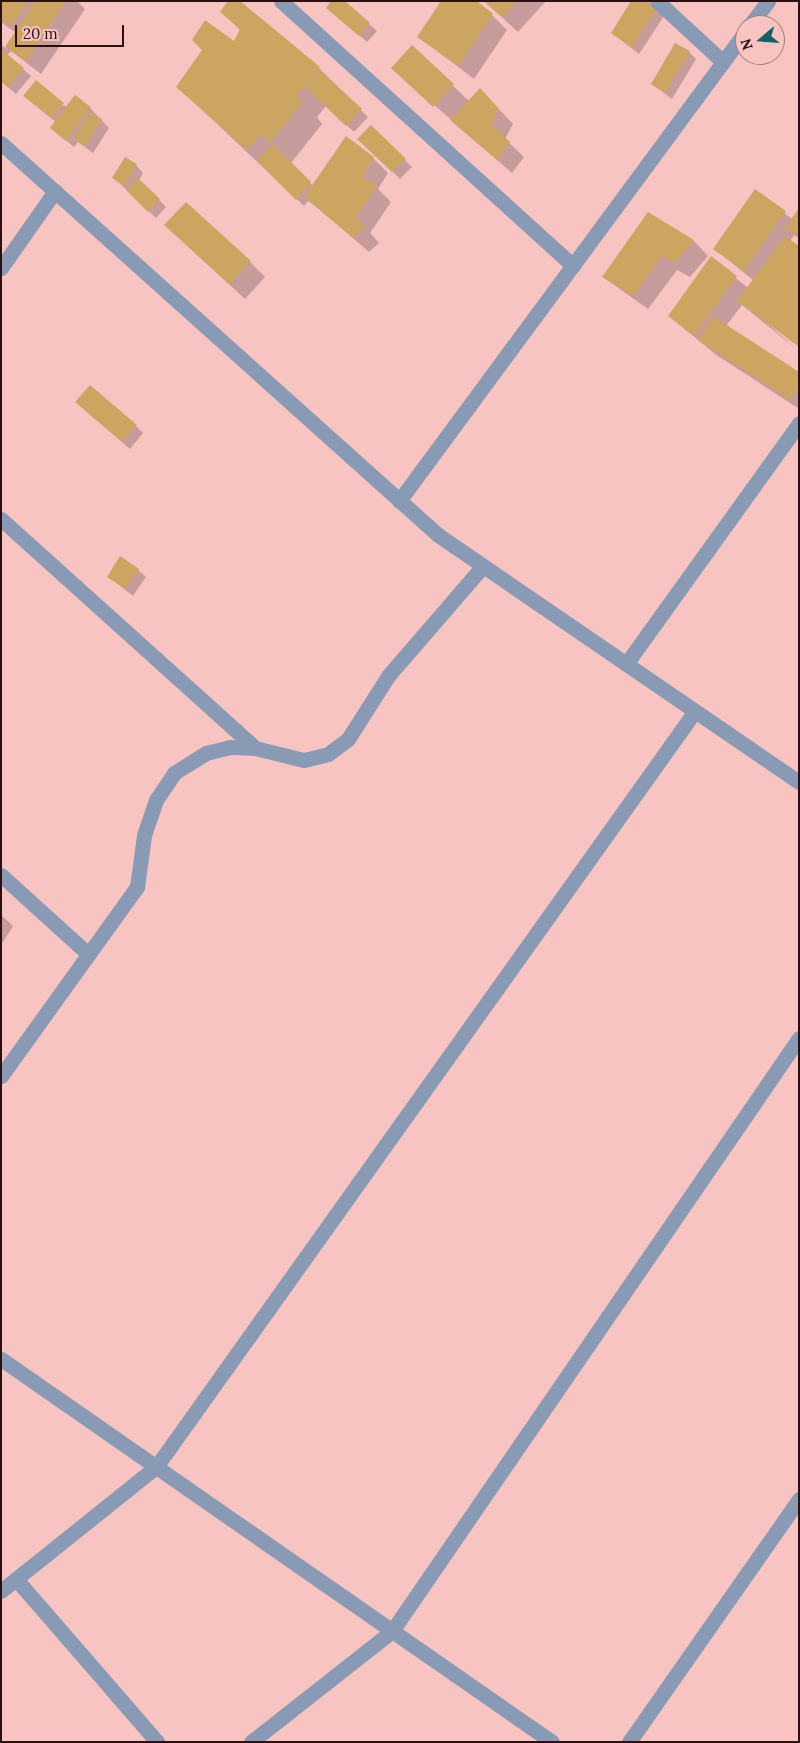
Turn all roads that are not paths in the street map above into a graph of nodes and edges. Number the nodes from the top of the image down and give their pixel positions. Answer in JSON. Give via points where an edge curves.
{"nodes":[{"id":1,"x":281,"y":1,"type":"edge"},
{"id":2,"x":657,"y":1,"type":"edge"},
{"id":3,"x":768,"y":1,"type":"edge"},
{"id":4,"x":758,"y":15,"type":"edge"},
{"id":5,"x":735,"y":46,"type":"edge"},
{"id":6,"x":723,"y":62,"type":"junction"},
{"id":7,"x":1,"y":142,"type":"edge"},
{"id":8,"x":55,"y":190,"type":"junction"},
{"id":9,"x":573,"y":266,"type":"junction"},
{"id":10,"x":1,"y":268,"type":"edge"},
{"id":11,"x":799,"y":423,"type":"edge"},
{"id":12,"x":399,"y":501,"type":"junction"},
{"id":13,"x":1,"y":519,"type":"edge"},
{"id":14,"x":483,"y":566,"type":"junction"},
{"id":15,"x":626,"y":664,"type":"junction"},
{"id":16,"x":695,"y":711,"type":"junction"},
{"id":17,"x":255,"y":748,"type":"junction"},
{"id":18,"x":799,"y":782,"type":"edge"},
{"id":19,"x":1,"y":875,"type":"edge"},
{"id":20,"x":88,"y":954,"type":"junction"},
{"id":21,"x":799,"y":1038,"type":"edge"},
{"id":22,"x":1,"y":1076,"type":"edge"},
{"id":23,"x":1,"y":1359,"type":"edge"},
{"id":24,"x":156,"y":1467,"type":"junction"},
{"id":25,"x":799,"y":1499,"type":"edge"},
{"id":26,"x":16,"y":1579,"type":"junction"},
{"id":27,"x":1,"y":1591,"type":"edge"},
{"id":28,"x":392,"y":1631,"type":"junction"},
{"id":29,"x":157,"y":1742,"type":"edge"},
{"id":30,"x":251,"y":1742,"type":"edge"},
{"id":31,"x":552,"y":1742,"type":"edge"},
{"id":32,"x":629,"y":1742,"type":"edge"}],
"edges":[{"from":1,"to":9,"type":"street"},
{"from":2,"to":6,"type":"street"},
{"from":3,"to":4,"type":"street"},
{"from":5,"to":6,"type":"street"},
{"from":6,"to":9,"type":"street"},
{"from":7,"to":8,"type":"street"},
{"from":8,"to":10,"type":"street"},
{"from":8,"to":12,"type":"street"},
{"from":9,"to":12,"type":"street"},
{"from":11,"to":15,"type":"street"},
{"from":12,"to":14,"type":"street"},
{"from":13,"to":17,"type":"street"},
{"from":14,"to":15,"type":"street"},
{"from":14,"to":17,"type":"street","via":[[388,676],[348,739],[328,754],[304,760]]},
{"from":15,"to":16,"type":"street"},
{"from":16,"to":18,"type":"street"},
{"from":16,"to":24,"type":"street"},
{"from":17,"to":20,"type":"street","via":[[206,753],[174,773],[156,800],[144,835],[136,887]]},
{"from":19,"to":20,"type":"street"},
{"from":20,"to":22,"type":"street"},
{"from":21,"to":28,"type":"street"},
{"from":23,"to":24,"type":"street"},
{"from":24,"to":26,"type":"street"},
{"from":24,"to":28,"type":"street"},
{"from":25,"to":32,"type":"street"},
{"from":26,"to":27,"type":"street"},
{"from":26,"to":29,"type":"street"},
{"from":28,"to":30,"type":"street"},
{"from":28,"to":31,"type":"street"}]}
